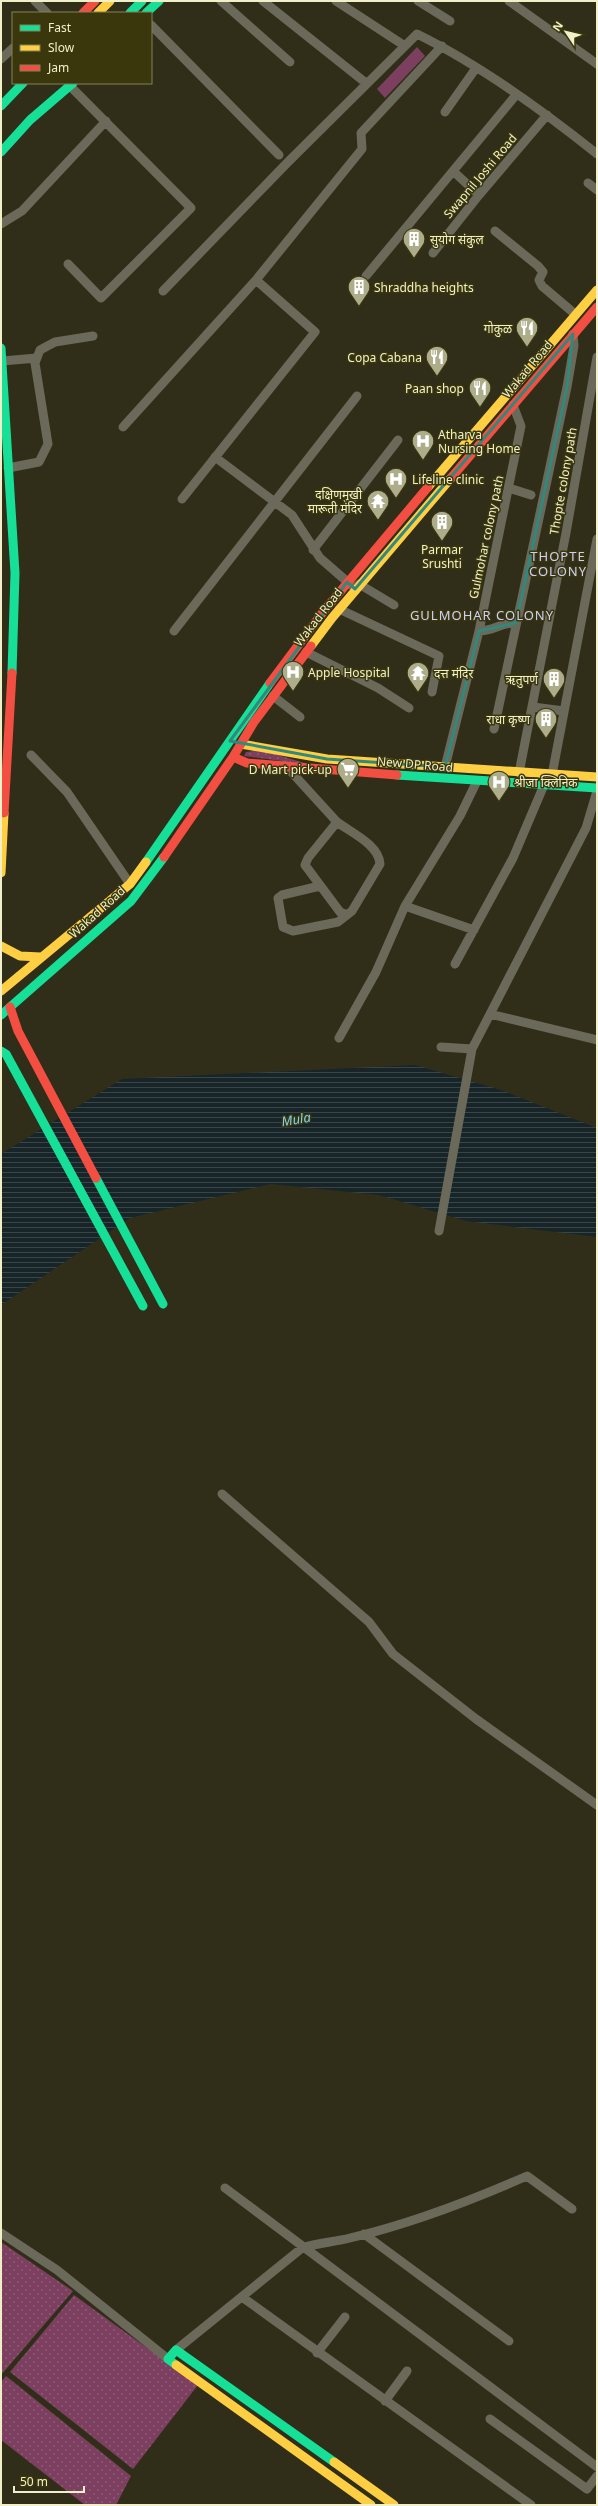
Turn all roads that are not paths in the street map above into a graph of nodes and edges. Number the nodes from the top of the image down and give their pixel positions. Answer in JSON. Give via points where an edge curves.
{"nodes":[{"id":1,"x":35,"y":1,"type":"edge"},
{"id":2,"x":95,"y":1,"type":"edge"},
{"id":3,"x":110,"y":1,"type":"edge"},
{"id":4,"x":142,"y":1,"type":"edge"},
{"id":5,"x":159,"y":1,"type":"edge"},
{"id":6,"x":221,"y":1,"type":"edge"},
{"id":7,"x":263,"y":1,"type":"edge"},
{"id":8,"x":336,"y":1,"type":"edge"},
{"id":9,"x":418,"y":1,"type":"edge"},
{"id":10,"x":509,"y":1,"type":"edge"},
{"id":11,"x":46,"y":12,"type":"edge"},
{"id":12,"x":84,"y":12,"type":"edge"},
{"id":13,"x":99,"y":12,"type":"edge"},
{"id":14,"x":131,"y":12,"type":"edge"},
{"id":15,"x":147,"y":12,"type":"edge"},
{"id":16,"x":450,"y":21,"type":"dead end"},
{"id":17,"x":152,"y":26,"type":"edge"},
{"id":18,"x":405,"y":46,"type":"junction"},
{"id":19,"x":442,"y":46,"type":"junction"},
{"id":20,"x":12,"y":49,"type":"edge"},
{"id":21,"x":1,"y":59,"type":"edge"},
{"id":22,"x":290,"y":62,"type":"dead end"},
{"id":23,"x":597,"y":64,"type":"edge"},
{"id":24,"x":476,"y":68,"type":"junction"},
{"id":25,"x":366,"y":83,"type":"junction"},
{"id":26,"x":23,"y":84,"type":"edge"},
{"id":27,"x":57,"y":84,"type":"edge"},
{"id":28,"x":71,"y":84,"type":"edge"},
{"id":29,"x":516,"y":95,"type":"junction"},
{"id":30,"x":1,"y":106,"type":"edge"},
{"id":31,"x":445,"y":112,"type":"dead end"},
{"id":32,"x":547,"y":115,"type":"junction"},
{"id":33,"x":30,"y":120,"type":"junction"},
{"id":34,"x":106,"y":121,"type":"junction"},
{"id":35,"x":1,"y":152,"type":"edge"},
{"id":36,"x":597,"y":154,"type":"edge"},
{"id":37,"x":279,"y":155,"type":"dead end"},
{"id":38,"x":453,"y":171,"type":"junction"},
{"id":39,"x":588,"y":183,"type":"dead end"},
{"id":40,"x":597,"y":190,"type":"edge"},
{"id":41,"x":479,"y":195,"type":"junction"},
{"id":42,"x":1,"y":224,"type":"edge"},
{"id":43,"x":495,"y":231,"type":"dead end"},
{"id":44,"x":433,"y":253,"type":"dead end"},
{"id":45,"x":68,"y":264,"type":"dead end"},
{"id":46,"x":366,"y":276,"type":"dead end"},
{"id":47,"x":256,"y":280,"type":"junction"},
{"id":48,"x":597,"y":290,"type":"edge"},
{"id":49,"x":163,"y":291,"type":"dead end"},
{"id":50,"x":597,"y":307,"type":"edge"},
{"id":51,"x":576,"y":314,"type":"junction"},
{"id":52,"x":573,"y":334,"type":"junction"},
{"id":53,"x":93,"y":336,"type":"dead end"},
{"id":54,"x":1,"y":348,"type":"edge"},
{"id":55,"x":597,"y":357,"type":"edge"},
{"id":56,"x":37,"y":358,"type":"junction"},
{"id":57,"x":2,"y":361,"type":"edge"},
{"id":58,"x":357,"y":396,"type":"dead end"},
{"id":59,"x":513,"y":405,"type":"junction"},
{"id":60,"x":123,"y":427,"type":"dead end"},
{"id":61,"x":398,"y":440,"type":"dead end"},
{"id":62,"x":215,"y":457,"type":"junction"},
{"id":63,"x":8,"y":468,"type":"junction"},
{"id":64,"x":509,"y":488,"type":"junction"},
{"id":65,"x":532,"y":495,"type":"dead end"},
{"id":66,"x":182,"y":499,"type":"dead end"},
{"id":67,"x":275,"y":501,"type":"junction"},
{"id":68,"x":597,"y":539,"type":"edge"},
{"id":69,"x":313,"y":550,"type":"junction"},
{"id":70,"x":347,"y":582,"type":"junction"},
{"id":71,"x":357,"y":586,"type":"junction"},
{"id":72,"x":394,"y":605,"type":"dead end"},
{"id":73,"x":339,"y":609,"type":"junction"},
{"id":74,"x":516,"y":624,"type":"junction"},
{"id":75,"x":479,"y":630,"type":"junction"},
{"id":76,"x":174,"y":631,"type":"dead end"},
{"id":77,"x":306,"y":652,"type":"junction"},
{"id":78,"x":432,"y":692,"type":"dead end"},
{"id":79,"x":273,"y":696,"type":"junction"},
{"id":80,"x":533,"y":707,"type":"junction"},
{"id":81,"x":409,"y":708,"type":"dead end"},
{"id":82,"x":564,"y":711,"type":"junction"},
{"id":83,"x":300,"y":717,"type":"dead end"},
{"id":84,"x":494,"y":729,"type":"dead end"},
{"id":85,"x":230,"y":741,"type":"junction"},
{"id":86,"x":241,"y":744,"type":"junction"},
{"id":87,"x":223,"y":750,"type":"junction"},
{"id":88,"x":31,"y":755,"type":"dead end"},
{"id":89,"x":233,"y":757,"type":"junction"},
{"id":90,"x":285,"y":765,"type":"junction"},
{"id":91,"x":445,"y":767,"type":"junction"},
{"id":92,"x":519,"y":773,"type":"junction"},
{"id":93,"x":552,"y":775,"type":"junction"},
{"id":94,"x":597,"y":777,"type":"edge"},
{"id":95,"x":477,"y":781,"type":"junction"},
{"id":96,"x":544,"y":784,"type":"junction"},
{"id":97,"x":597,"y":788,"type":"edge"},
{"id":98,"x":597,"y":792,"type":"edge"},
{"id":99,"x":337,"y":822,"type":"junction"},
{"id":100,"x":1,"y":873,"type":"edge"},
{"id":101,"x":130,"y":884,"type":"junction"},
{"id":102,"x":320,"y":886,"type":"junction"},
{"id":103,"x":405,"y":906,"type":"junction"},
{"id":104,"x":347,"y":915,"type":"junction"},
{"id":105,"x":474,"y":930,"type":"junction"},
{"id":106,"x":1,"y":946,"type":"edge"},
{"id":107,"x":41,"y":957,"type":"junction"},
{"id":108,"x":455,"y":964,"type":"dead end"},
{"id":109,"x":1,"y":991,"type":"edge"},
{"id":110,"x":10,"y":1007,"type":"junction"},
{"id":111,"x":490,"y":1014,"type":"junction"},
{"id":112,"x":1,"y":1016,"type":"edge"},
{"id":113,"x":339,"y":1038,"type":"dead end"},
{"id":114,"x":597,"y":1040,"type":"edge"},
{"id":115,"x":441,"y":1046,"type":"dead end"},
{"id":116,"x":472,"y":1049,"type":"junction"},
{"id":117,"x":1,"y":1051,"type":"edge"},
{"id":118,"x":438,"y":1231,"type":"dead end"},
{"id":119,"x":163,"y":1304,"type":"dead end"},
{"id":120,"x":143,"y":1306,"type":"dead end"},
{"id":121,"x":222,"y":1494,"type":"dead end"},
{"id":122,"x":597,"y":1805,"type":"edge"},
{"id":123,"x":225,"y":2188,"type":"dead end"},
{"id":124,"x":572,"y":2209,"type":"dead end"},
{"id":125,"x":1,"y":2233,"type":"edge"},
{"id":126,"x":364,"y":2234,"type":"junction"},
{"id":127,"x":302,"y":2248,"type":"junction"},
{"id":128,"x":242,"y":2297,"type":"junction"},
{"id":129,"x":345,"y":2317,"type":"dead end"},
{"id":130,"x":508,"y":2341,"type":"dead end"},
{"id":131,"x":176,"y":2350,"type":"junction"},
{"id":132,"x":318,"y":2353,"type":"junction"},
{"id":133,"x":168,"y":2359,"type":"junction"},
{"id":134,"x":407,"y":2371,"type":"dead end"},
{"id":135,"x":385,"y":2401,"type":"junction"},
{"id":136,"x":490,"y":2419,"type":"dead end"},
{"id":137,"x":597,"y":2467,"type":"edge"},
{"id":138,"x":597,"y":2476,"type":"edge"},
{"id":139,"x":370,"y":2505,"type":"edge"},
{"id":140,"x":394,"y":2505,"type":"edge"},
{"id":141,"x":531,"y":2505,"type":"edge"}],
"edges":[{"from":1,"to":11,"type":"street"},
{"from":2,"to":12,"type":"main road"},
{"from":3,"to":13,"type":"main road"},
{"from":4,"to":14,"type":"main road"},
{"from":5,"to":15,"type":"main road"},
{"from":6,"to":22,"type":"street"},
{"from":7,"to":25,"type":"street"},
{"from":8,"to":18,"type":"street"},
{"from":9,"to":16,"type":"street"},
{"from":10,"to":23,"type":"street"},
{"from":17,"to":37,"type":"street"},
{"from":18,"to":19,"type":"street","via":[[417,34]]},
{"from":18,"to":25,"type":"street"},
{"from":19,"to":24,"type":"street"},
{"from":19,"to":47,"type":"street","via":[[361,133],[362,149]]},
{"from":20,"to":21,"type":"street"},
{"from":24,"to":29,"type":"street"},
{"from":24,"to":31,"type":"street"},
{"from":25,"to":49,"type":"street"},
{"from":26,"to":30,"type":"main road"},
{"from":27,"to":33,"type":"main road"},
{"from":28,"to":33,"type":"main road"},
{"from":28,"to":34,"type":"street"},
{"from":29,"to":32,"type":"street"},
{"from":29,"to":38,"type":"street"},
{"from":32,"to":36,"type":"street"},
{"from":32,"to":41,"type":"street","name":"Swapnil Joshi Road"},
{"from":33,"to":35,"type":"main road"},
{"from":34,"to":42,"type":"street","via":[[22,211]]},
{"from":34,"to":45,"type":"street","via":[[191,208],[101,298]]},
{"from":38,"to":41,"type":"street"},
{"from":38,"to":46,"type":"street"},
{"from":39,"to":40,"type":"street"},
{"from":41,"to":44,"type":"street","name":"Swapnil Joshi Road"},
{"from":43,"to":51,"type":"street","via":[[538,266],[543,272],[539,280],[542,286]]},
{"from":47,"to":60,"type":"street"},
{"from":47,"to":62,"type":"street","via":[[314,332]]},
{"from":48,"to":51,"type":"main road","name":"Wakad Road"},
{"from":50,"to":52,"type":"main road","name":"Wakad Road"},
{"from":51,"to":70,"type":"main road","name":"Wakad Road"},
{"from":52,"to":59,"type":"main road","name":"Wakad Road"},
{"from":52,"to":74,"type":"street","via":[[574,346],[568,381]]},
{"from":53,"to":56,"type":"street","via":[[54,342],[40,350]]},
{"from":54,"to":57,"type":"main road"},
{"from":55,"to":80,"type":"street","name":"Thopte colony path"},
{"from":56,"to":57,"type":"street"},
{"from":56,"to":63,"type":"street","via":[[35,363],[48,444],[38,462]]},
{"from":57,"to":63,"type":"main road"},
{"from":58,"to":67,"type":"street"},
{"from":59,"to":64,"type":"street","name":"Gulmohar colony path","via":[[521,426]]},
{"from":59,"to":71,"type":"main road","name":"Wakad Road"},
{"from":61,"to":69,"type":"street"},
{"from":62,"to":66,"type":"street"},
{"from":62,"to":67,"type":"street"},
{"from":63,"to":100,"type":"main road","via":[[15,573],[13,663]]},
{"from":64,"to":65,"type":"street"},
{"from":64,"to":75,"type":"street","name":"Gulmohar colony path"},
{"from":67,"to":69,"type":"street","via":[[292,515]]},
{"from":67,"to":76,"type":"street"},
{"from":68,"to":82,"type":"street"},
{"from":69,"to":70,"type":"street"},
{"from":70,"to":71,"type":"street"},
{"from":70,"to":85,"type":"main road","name":"Wakad Road","via":[[279,669]]},
{"from":71,"to":72,"type":"street"},
{"from":71,"to":73,"type":"main road","name":"Wakad Road"},
{"from":73,"to":77,"type":"main road","name":"Wakad Road"},
{"from":73,"to":78,"type":"street","via":[[439,656]]},
{"from":74,"to":75,"type":"street","via":[[509,622],[488,631]]},
{"from":74,"to":84,"type":"street"},
{"from":75,"to":91,"type":"street","name":"Gulmohar colony path"},
{"from":77,"to":79,"type":"main road","name":"Wakad Road"},
{"from":77,"to":81,"type":"street","via":[[378,688]]},
{"from":79,"to":83,"type":"street"},
{"from":79,"to":86,"type":"main road","name":"Wakad Road"},
{"from":80,"to":82,"type":"street"},
{"from":80,"to":92,"type":"street","name":"Thopte colony path"},
{"from":82,"to":93,"type":"street"},
{"from":85,"to":86,"type":"main road","name":"New DP Road"},
{"from":85,"to":87,"type":"main road","name":"Wakad Road"},
{"from":86,"to":89,"type":"main road","name":"Wakad Road"},
{"from":86,"to":91,"type":"main road","name":"New DP Road","via":[[327,759]]},
{"from":87,"to":89,"type":"main road","name":"New DP Road"},
{"from":87,"to":101,"type":"main road","name":"Wakad Road"},
{"from":88,"to":101,"type":"street","via":[[67,792]]},
{"from":89,"to":90,"type":"main road","name":"New DP Road","via":[[247,763]]},
{"from":89,"to":110,"type":"main road","name":"Wakad Road","via":[[185,828],[130,901]]},
{"from":90,"to":95,"type":"main road","name":"New DP Road"},
{"from":90,"to":99,"type":"street"},
{"from":91,"to":92,"type":"main road","name":"New DP Road"},
{"from":92,"to":93,"type":"main road","name":"New DP Road"},
{"from":93,"to":94,"type":"main road","name":"New DP Road"},
{"from":95,"to":96,"type":"main road","name":"New DP Road"},
{"from":95,"to":103,"type":"street","via":[[460,816]]},
{"from":96,"to":97,"type":"main road","name":"New DP Road"},
{"from":96,"to":105,"type":"street","via":[[513,858]]},
{"from":98,"to":111,"type":"street","via":[[586,828]]},
{"from":99,"to":102,"type":"street","via":[[305,865]]},
{"from":99,"to":104,"type":"street","via":[[380,856],[380,864],[352,911]]},
{"from":101,"to":107,"type":"main road","name":"Wakad Road"},
{"from":102,"to":104,"type":"street","via":[[340,912]]},
{"from":102,"to":104,"type":"street","via":[[278,898],[283,928],[290,931],[338,922]]},
{"from":103,"to":105,"type":"street"},
{"from":103,"to":113,"type":"street","via":[[376,972]]},
{"from":105,"to":108,"type":"street"},
{"from":106,"to":107,"type":"main road","via":[[8,952],[24,957]]},
{"from":107,"to":109,"type":"main road","name":"Wakad Road"},
{"from":110,"to":112,"type":"main road","name":"Wakad Road"},
{"from":110,"to":119,"type":"main road","via":[[18,1032]]},
{"from":111,"to":114,"type":"street"},
{"from":111,"to":116,"type":"street"},
{"from":115,"to":116,"type":"street"},
{"from":116,"to":118,"type":"street"},
{"from":117,"to":120,"type":"main road","via":[[6,1054]]},
{"from":121,"to":122,"type":"street","via":[[369,1622],[393,1654],[476,1719]]},
{"from":123,"to":127,"type":"street"},
{"from":124,"to":126,"type":"street","via":[[526,2176],[429,2214]]},
{"from":125,"to":133,"type":"street","via":[[57,2270]]},
{"from":126,"to":127,"type":"street"},
{"from":126,"to":130,"type":"street"},
{"from":127,"to":128,"type":"street"},
{"from":127,"to":137,"type":"street"},
{"from":128,"to":131,"type":"street"},
{"from":128,"to":132,"type":"street"},
{"from":129,"to":132,"type":"street"},
{"from":131,"to":133,"type":"main road"},
{"from":131,"to":140,"type":"main road"},
{"from":132,"to":135,"type":"street"},
{"from":133,"to":139,"type":"main road"},
{"from":134,"to":135,"type":"street"},
{"from":135,"to":141,"type":"street"},
{"from":136,"to":138,"type":"street","via":[[587,2489]]}]}
